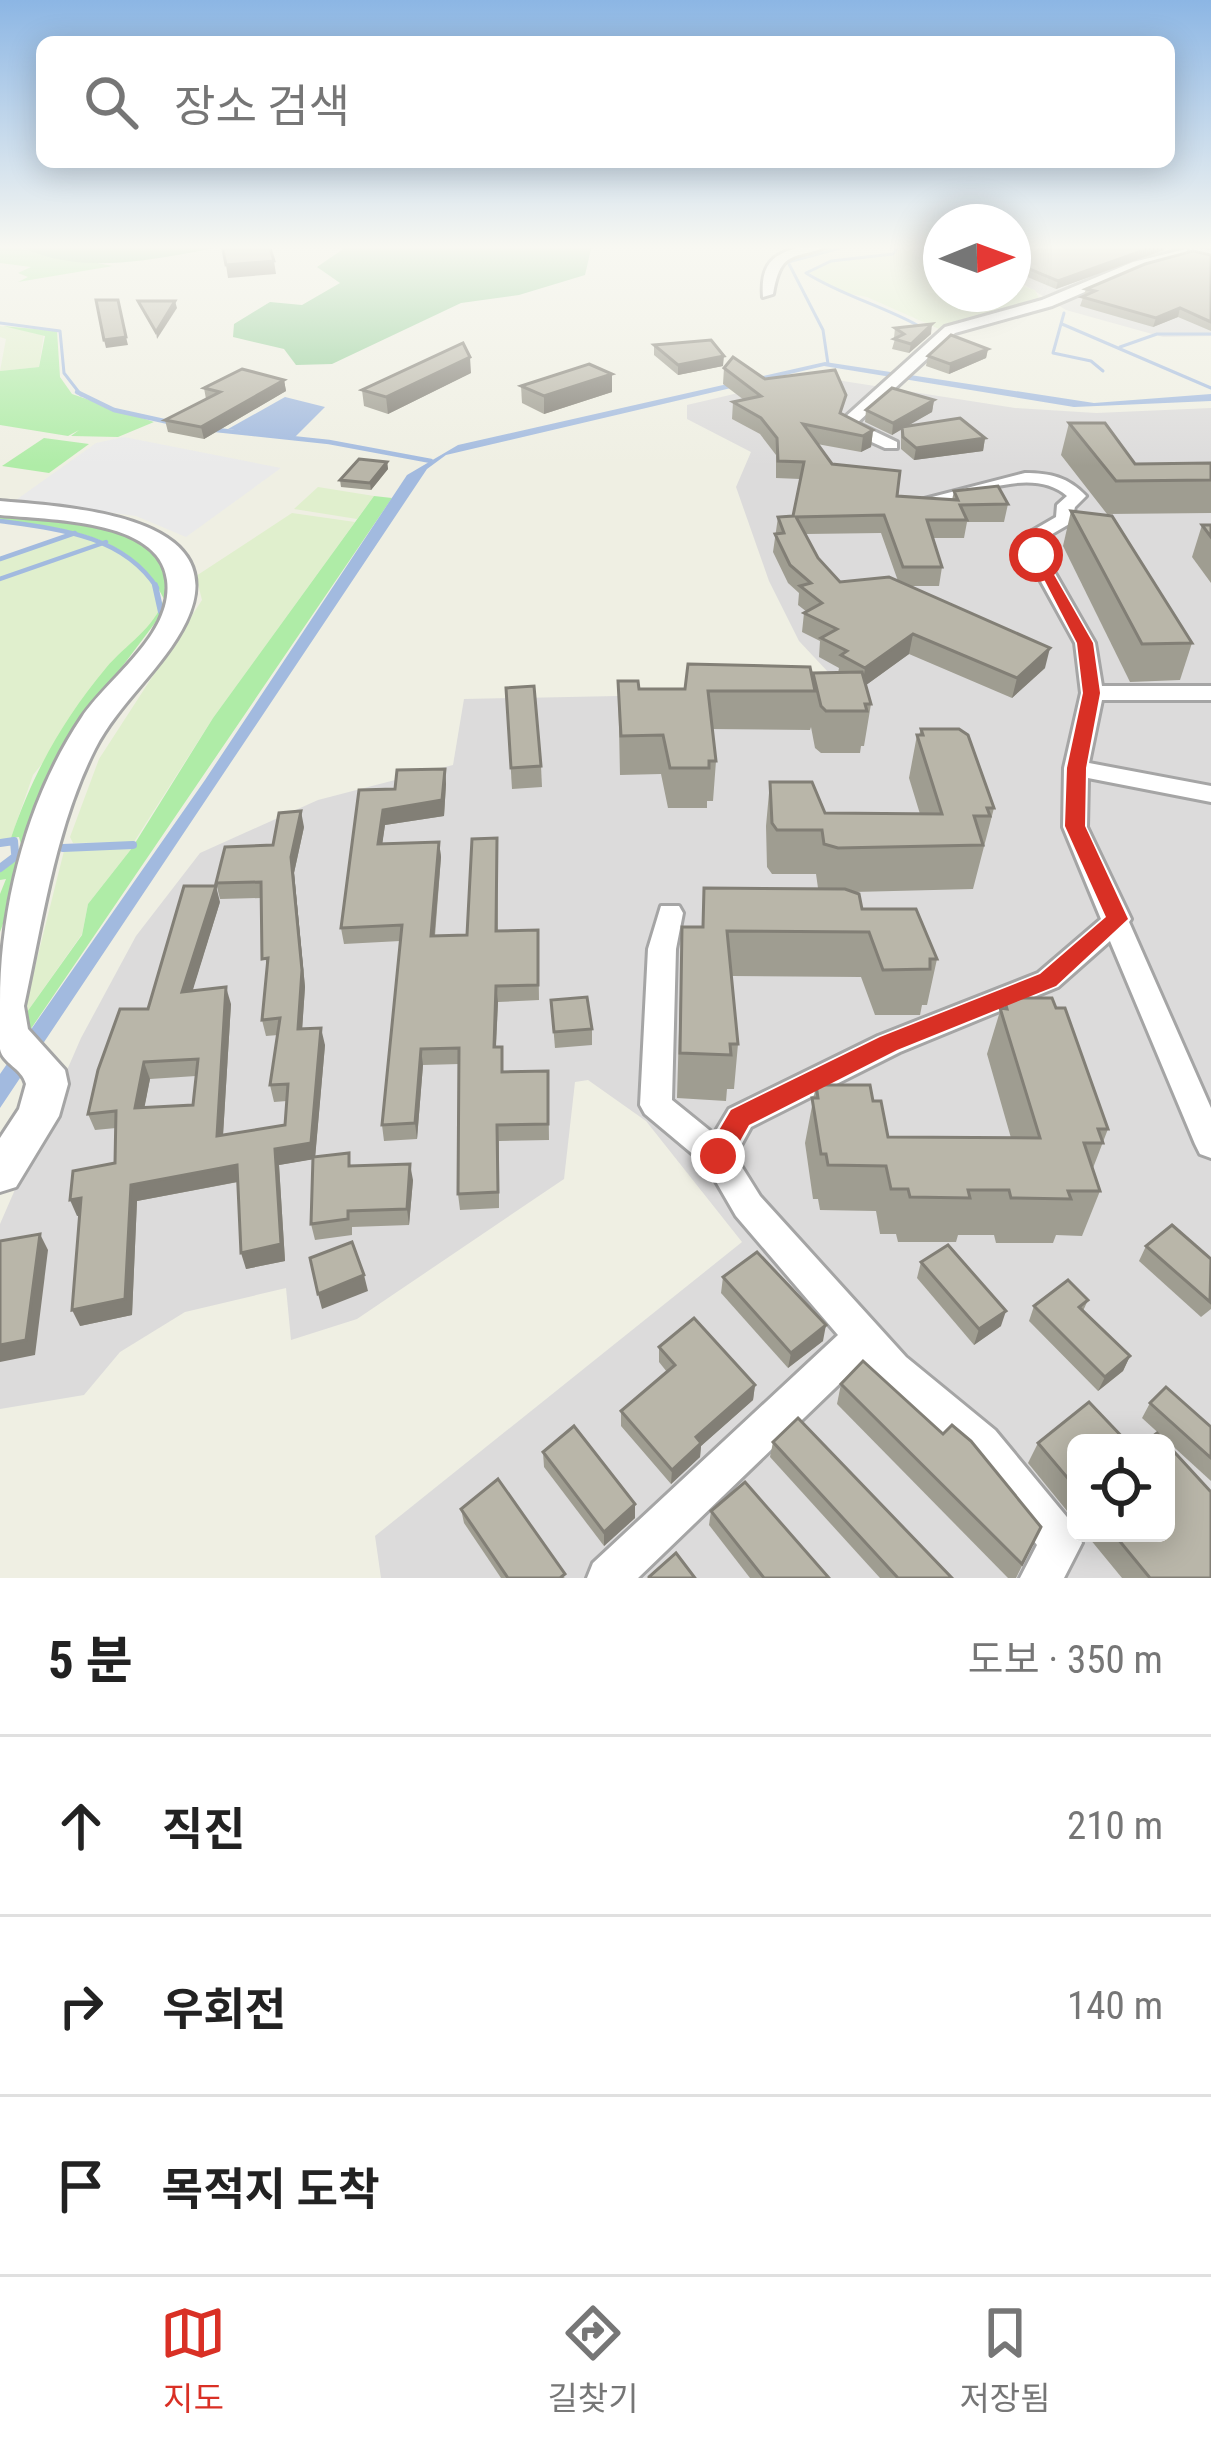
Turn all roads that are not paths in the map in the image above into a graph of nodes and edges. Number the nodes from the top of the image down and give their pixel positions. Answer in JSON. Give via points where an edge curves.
{"nodes":[{"id":1,"x":984,"y":319,"type":"edge"},
{"id":2,"x":891,"y":445,"type":"dead end"},
{"id":3,"x":905,"y":504,"type":"edge"},
{"id":4,"x":0,"y":508,"type":"edge"},
{"id":5,"x":1091,"y":693,"type":"junction"},
{"id":6,"x":1211,"y":693,"type":"edge"},
{"id":7,"x":1076,"y":768,"type":"junction"},
{"id":8,"x":1211,"y":794,"type":"edge"},
{"id":9,"x":670,"y":913,"type":"dead end"},
{"id":10,"x":1118,"y":919,"type":"junction"},
{"id":11,"x":4,"y":990,"type":"edge"},
{"id":12,"x":1211,"y":1144,"type":"edge"},
{"id":13,"x":718,"y":1156,"type":"junction"},
{"id":14,"x":0,"y":1173,"type":"edge"},
{"id":15,"x":863,"y":1336,"type":"junction"},
{"id":16,"x":608,"y":1578,"type":"edge"},
{"id":17,"x":1041,"y":1578,"type":"edge"}],
"edges":[{"from":1,"to":2,"type":"street","via":[[933,340],[848,422]]},
{"from":3,"to":5,"type":"street","via":[[1000,481],[1058,479],[1070,486],[1077,496],[1065,519],[1031,539],[1031,547],[1085,643]]},
{"from":4,"to":11,"type":"street","via":[[142,534],[172,557],[182,597],[74,758]]},
{"from":5,"to":6,"type":"street"},
{"from":5,"to":7,"type":"street"},
{"from":7,"to":8,"type":"street"},
{"from":7,"to":10,"type":"street","via":[[1075,826]]},
{"from":9,"to":13,"type":"street","via":[[656,1105]]},
{"from":10,"to":12,"type":"street"},
{"from":10,"to":13,"type":"street","via":[[1048,980],[889,1044],[740,1118]]},
{"from":11,"to":14,"type":"street","via":[[6,1031],[46,1072],[38,1115]]},
{"from":13,"to":15,"type":"street","via":[[748,1206]]},
{"from":15,"to":16,"type":"street"},
{"from":15,"to":17,"type":"street","via":[[981,1444],[1061,1543]]}]}
